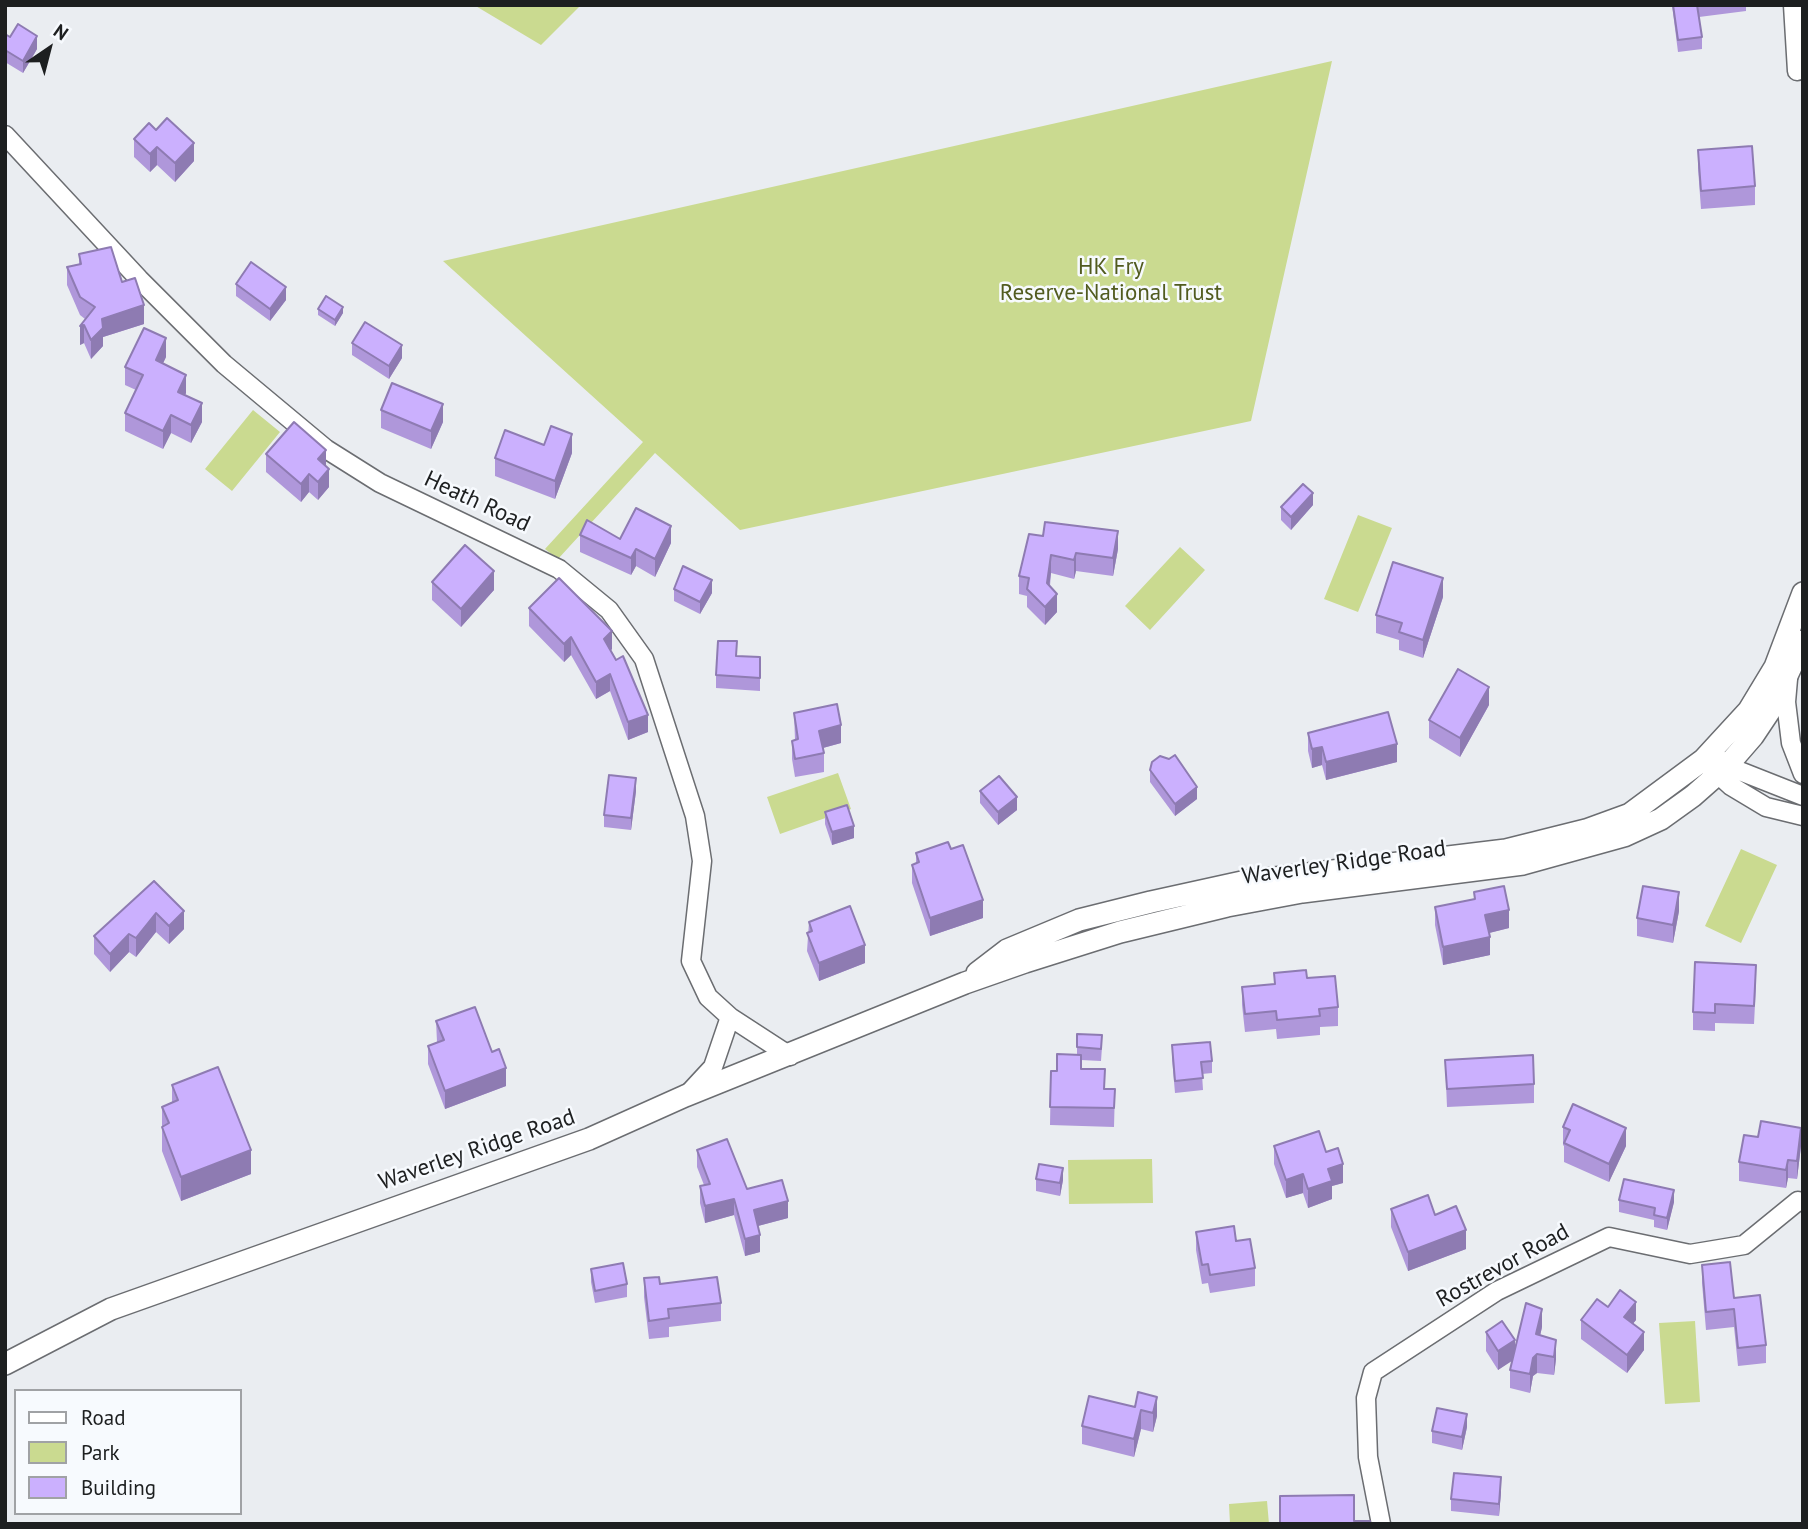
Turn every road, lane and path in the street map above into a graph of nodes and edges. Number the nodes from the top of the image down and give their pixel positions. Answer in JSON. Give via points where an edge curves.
{"nodes":[{"id":1,"x":1793,"y":5,"type":"edge"},
{"id":2,"x":1797,"y":71,"type":"dead end"},
{"id":3,"x":5,"y":135,"type":"edge"},
{"id":4,"x":1803,"y":593,"type":"edge"},
{"id":5,"x":1803,"y":641,"type":"edge"},
{"id":6,"x":1788,"y":676,"type":"junction"},
{"id":7,"x":1715,"y":763,"type":"junction"},
{"id":8,"x":1803,"y":774,"type":"edge"},
{"id":9,"x":1803,"y":796,"type":"edge"},
{"id":10,"x":1803,"y":816,"type":"edge"},
{"id":11,"x":730,"y":1017,"type":"junction"},
{"id":12,"x":790,"y":1056,"type":"junction"},
{"id":13,"x":685,"y":1096,"type":"junction"},
{"id":14,"x":1803,"y":1202,"type":"edge"},
{"id":15,"x":5,"y":1364,"type":"edge"},
{"id":16,"x":1381,"y":1524,"type":"edge"}],
"edges":[{"from":1,"to":2,"type":"street"},
{"from":3,"to":11,"type":"street","name":"Heath Road","via":[[224,364],[326,449],[380,483],[559,569],[609,610],[643,659],[695,816],[702,861],[691,961],[708,998]]},
{"from":4,"to":7,"type":"main road","name":"Waverley Ridge Road","via":[[1775,667]]},
{"from":5,"to":6,"type":"main road","name":"Waverley Ridge Road"},
{"from":6,"to":7,"type":"main road","name":"Waverley Ridge Road","via":[[1753,736]]},
{"from":6,"to":8,"type":"street","name":"Waverley Ridge Road","via":[[1791,743]]},
{"from":7,"to":9,"type":"street"},
{"from":7,"to":10,"type":"street","via":[[1766,807]]},
{"from":7,"to":12,"type":"main road","name":"Waverley Ridge Road","via":[[1661,819],[1582,849],[1502,867],[1302,892],[1120,932],[965,983]]},
{"from":11,"to":12,"type":"street","name":"Heath Road"},
{"from":11,"to":13,"type":"street","via":[[713,1067]]},
{"from":12,"to":13,"type":"main road","name":"Waverley Ridge Road"},
{"from":13,"to":15,"type":"main road","name":"Waverley Ridge Road","via":[[589,1139],[111,1309]]},
{"from":14,"to":16,"type":"street","name":"Rostrevor Road","via":[[1798,1201],[1744,1245],[1690,1254],[1609,1237],[1497,1291],[1373,1372],[1366,1398],[1368,1457]]}]}
